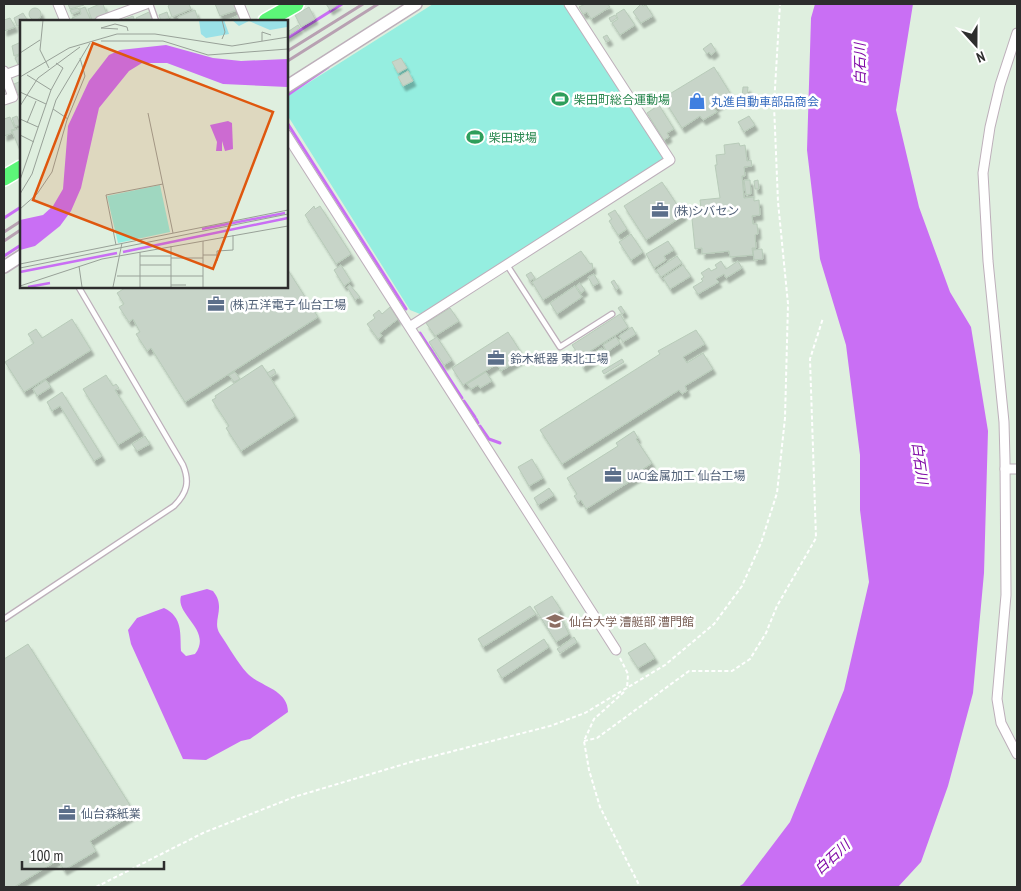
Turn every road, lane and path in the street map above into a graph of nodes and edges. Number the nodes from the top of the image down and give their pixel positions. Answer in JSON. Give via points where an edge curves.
{"nodes":[{"id":1,"x":58,"y":4,"type":"edge"},
{"id":2,"x":148,"y":4,"type":"edge"},
{"id":3,"x":239,"y":4,"type":"edge"},
{"id":4,"x":296,"y":4,"type":"edge"},
{"id":5,"x":416,"y":4,"type":"edge"},
{"id":6,"x":569,"y":4,"type":"edge"},
{"id":7,"x":780,"y":4,"type":"edge"},
{"id":8,"x":65,"y":20,"type":"edge"},
{"id":9,"x":103,"y":20,"type":"edge"},
{"id":10,"x":156,"y":20,"type":"edge"},
{"id":11,"x":246,"y":20,"type":"edge"},
{"id":12,"x":268,"y":20,"type":"edge"},
{"id":13,"x":1017,"y":33,"type":"edge"},
{"id":14,"x":20,"y":69,"type":"edge"},
{"id":15,"x":4,"y":73,"type":"edge"},
{"id":16,"x":288,"y":86,"type":"edge"},
{"id":17,"x":4,"y":100,"type":"edge"},
{"id":18,"x":288,"y":137,"type":"edge"},
{"id":19,"x":20,"y":169,"type":"edge"},
{"id":20,"x":4,"y":178,"type":"edge"},
{"id":21,"x":20,"y":257,"type":"edge"},
{"id":22,"x":507,"y":265,"type":"junction"},
{"id":23,"x":4,"y":266,"type":"edge"},
{"id":24,"x":79,"y":288,"type":"edge"},
{"id":25,"x":612,"y":314,"type":"dead end"},
{"id":26,"x":822,"y":318,"type":"dead end"},
{"id":27,"x":411,"y":326,"type":"junction"},
{"id":28,"x":1017,"y":468,"type":"edge"},
{"id":29,"x":1005,"y":469,"type":"junction"},
{"id":30,"x":4,"y":619,"type":"edge"},
{"id":31,"x":616,"y":650,"type":"joint"},
{"id":32,"x":628,"y":688,"type":"junction"},
{"id":33,"x":584,"y":741,"type":"junction"},
{"id":34,"x":1017,"y":754,"type":"edge"},
{"id":35,"x":96,"y":887,"type":"edge"},
{"id":36,"x":640,"y":887,"type":"edge"}],
"edges":[{"from":1,"to":8,"type":"street"},
{"from":2,"to":9,"type":"street"},
{"from":2,"to":10,"type":"lane"},
{"from":3,"to":11,"type":"street"},
{"from":4,"to":12,"type":"main road"},
{"from":5,"to":16,"type":"street"},
{"from":6,"to":22,"type":"street","via":[[670,160]]},
{"from":7,"to":32,"type":"path","via":[[774,105],[778,202],[788,304],[785,418],[777,493],[742,586],[714,624],[665,666]]},
{"from":13,"to":29,"type":"street","via":[[1000,85],[983,173]]},
{"from":14,"to":15,"type":"street"},
{"from":15,"to":17,"type":"street","via":[[13,96]]},
{"from":18,"to":27,"type":"street"},
{"from":19,"to":20,"type":"main road"},
{"from":21,"to":23,"type":"street"},
{"from":22,"to":25,"type":"lane","via":[[560,347]]},
{"from":22,"to":27,"type":"street"},
{"from":24,"to":30,"type":"lane","via":[[183,465],[188,476],[187,488],[174,506]]},
{"from":26,"to":33,"type":"path","via":[[810,360],[816,538],[766,632],[750,659],[732,671],[689,671],[597,738]]},
{"from":27,"to":31,"type":"street","via":[[475,432]]},
{"from":28,"to":29,"type":"street"},
{"from":29,"to":34,"type":"street","via":[[1006,595],[997,699],[1001,723]]},
{"from":31,"to":32,"type":"path","via":[[628,674]]},
{"from":32,"to":33,"type":"path","via":[[594,719]]},
{"from":32,"to":35,"type":"path","via":[[585,713],[550,726],[294,797],[203,833]]},
{"from":33,"to":36,"type":"path","via":[[600,807]]}]}
